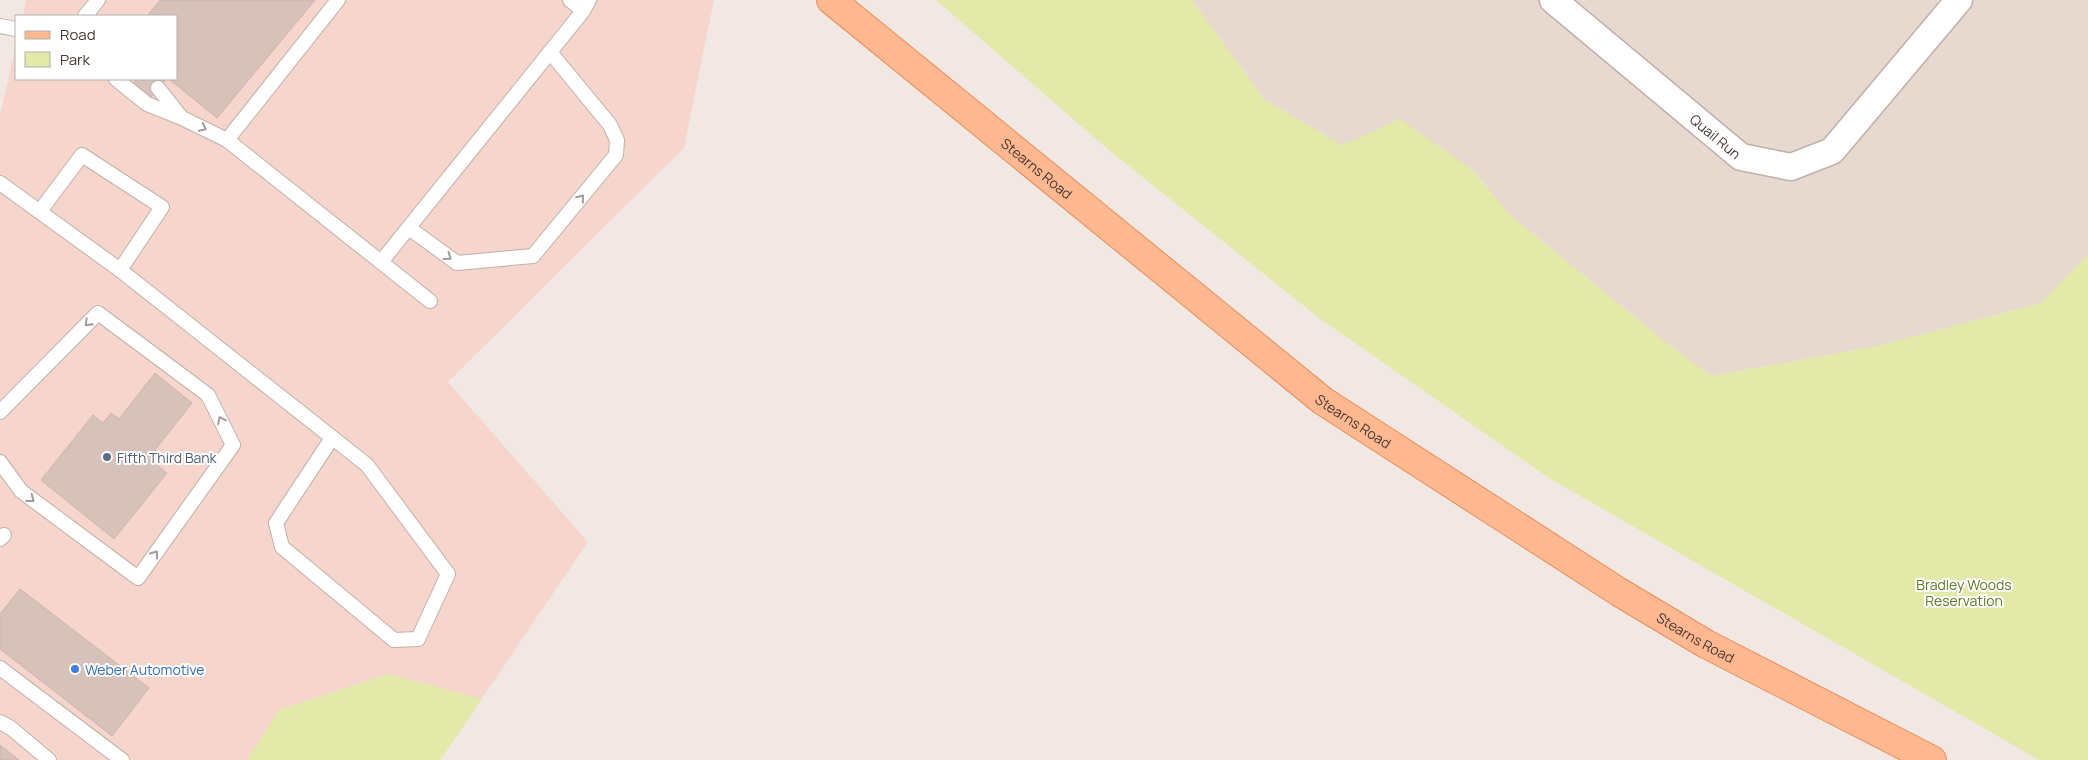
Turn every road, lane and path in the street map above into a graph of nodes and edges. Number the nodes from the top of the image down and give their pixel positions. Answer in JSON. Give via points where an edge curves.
{"nodes":[{"id":1,"x":98,"y":0,"type":"edge"},
{"id":2,"x":338,"y":0,"type":"edge"},
{"id":3,"x":570,"y":0,"type":"edge"},
{"id":4,"x":831,"y":0,"type":"edge"},
{"id":5,"x":1553,"y":0,"type":"edge"},
{"id":6,"x":586,"y":5,"type":"edge"},
{"id":7,"x":1952,"y":9,"type":"edge"},
{"id":8,"x":86,"y":15,"type":"edge"},
{"id":9,"x":0,"y":26,"type":"edge"},
{"id":10,"x":15,"y":29,"type":"edge"},
{"id":11,"x":550,"y":52,"type":"junction"},
{"id":12,"x":117,"y":80,"type":"edge"},
{"id":13,"x":158,"y":88,"type":"dead end"},
{"id":14,"x":182,"y":118,"type":"junction"},
{"id":15,"x":227,"y":140,"type":"junction"},
{"id":16,"x":0,"y":183,"type":"edge"},
{"id":17,"x":40,"y":211,"type":"junction"},
{"id":18,"x":409,"y":228,"type":"junction"},
{"id":19,"x":382,"y":262,"type":"junction"},
{"id":20,"x":120,"y":270,"type":"junction"},
{"id":21,"x":430,"y":301,"type":"dead end"},
{"id":22,"x":0,"y":412,"type":"edge"},
{"id":23,"x":332,"y":438,"type":"junction"},
{"id":24,"x":0,"y":462,"type":"edge"},
{"id":25,"x":1,"y":671,"type":"edge"},
{"id":26,"x":0,"y":722,"type":"edge"},
{"id":27,"x":49,"y":760,"type":"edge"},
{"id":28,"x":122,"y":760,"type":"edge"},
{"id":29,"x":1932,"y":760,"type":"edge"}],
"edges":[{"from":1,"to":8,"type":"lane"},
{"from":2,"to":15,"type":"lane"},
{"from":3,"to":6,"type":"lane"},
{"from":4,"to":29,"type":"main road","name":"Stearns Road","via":[[1323,401],[1619,592],[1706,644]]},
{"from":5,"to":7,"type":"street","name":"Quail Run","via":[[1741,157],[1791,167],[1832,151]]},
{"from":6,"to":11,"type":"lane"},
{"from":9,"to":10,"type":"lane"},
{"from":11,"to":18,"type":"lane"},
{"from":18,"to":11,"type":"lane","one_way":true,"via":[[457,263],[533,256],[616,155],[617,140],[610,125]]},
{"from":12,"to":14,"type":"lane","via":[[147,104]]},
{"from":13,"to":14,"type":"lane"},
{"from":14,"to":15,"type":"lane","one_way":true},
{"from":15,"to":19,"type":"lane"},
{"from":16,"to":17,"type":"lane"},
{"from":17,"to":20,"type":"lane"},
{"from":17,"to":20,"type":"lane","via":[[82,155],[162,207]]},
{"from":18,"to":19,"type":"lane"},
{"from":19,"to":21,"type":"lane"},
{"from":20,"to":23,"type":"lane"},
{"from":24,"to":22,"type":"lane","one_way":true,"via":[[21,491],[138,578],[233,445],[208,395],[98,313]]},
{"from":23,"to":23,"type":"lane","via":[[367,465],[448,574],[418,639],[394,640],[282,547],[276,522]]},
{"from":25,"to":28,"type":"lane"},
{"from":26,"to":27,"type":"lane"}]}
